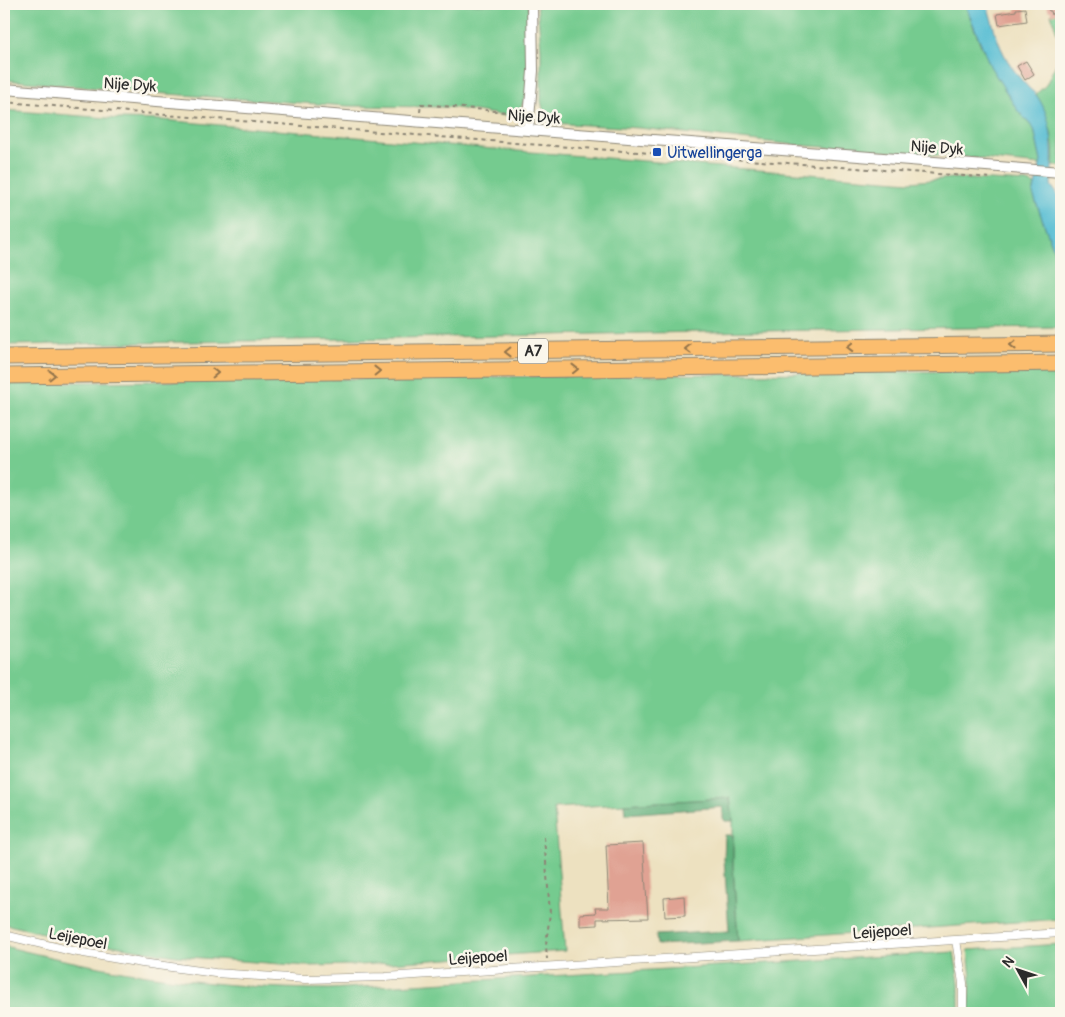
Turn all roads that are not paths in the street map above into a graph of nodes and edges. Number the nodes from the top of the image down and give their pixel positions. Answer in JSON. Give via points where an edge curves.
{"nodes":[{"id":1,"x":532,"y":4,"type":"edge"},
{"id":2,"x":4,"y":89,"type":"edge"},
{"id":3,"x":528,"y":130,"type":"junction"},
{"id":4,"x":1061,"y":172,"type":"edge"},
{"id":5,"x":1061,"y":344,"type":"edge"},
{"id":6,"x":4,"y":357,"type":"edge"},
{"id":7,"x":1061,"y":363,"type":"edge"},
{"id":8,"x":4,"y":376,"type":"edge"},
{"id":9,"x":1061,"y":933,"type":"edge"},
{"id":10,"x":4,"y":935,"type":"edge"},
{"id":11,"x":956,"y":940,"type":"junction"},
{"id":12,"x":963,"y":1013,"type":"edge"}],
"edges":[{"from":1,"to":3,"type":"street","via":[[533,72]]},
{"from":2,"to":3,"type":"street","name":"Nije Dyk"},
{"from":3,"to":4,"type":"street","name":"Nije Dyk"},
{"from":5,"to":6,"type":"highway","number":"A7","one_way":true},
{"from":8,"to":7,"type":"highway","number":"A7","one_way":true},
{"from":9,"to":11,"type":"street","name":"Leijepoel"},
{"from":10,"to":11,"type":"street","name":"Leijepoel","via":[[142,964],[254,977],[306,979]]},
{"from":11,"to":12,"type":"street","via":[[963,983]]}]}
